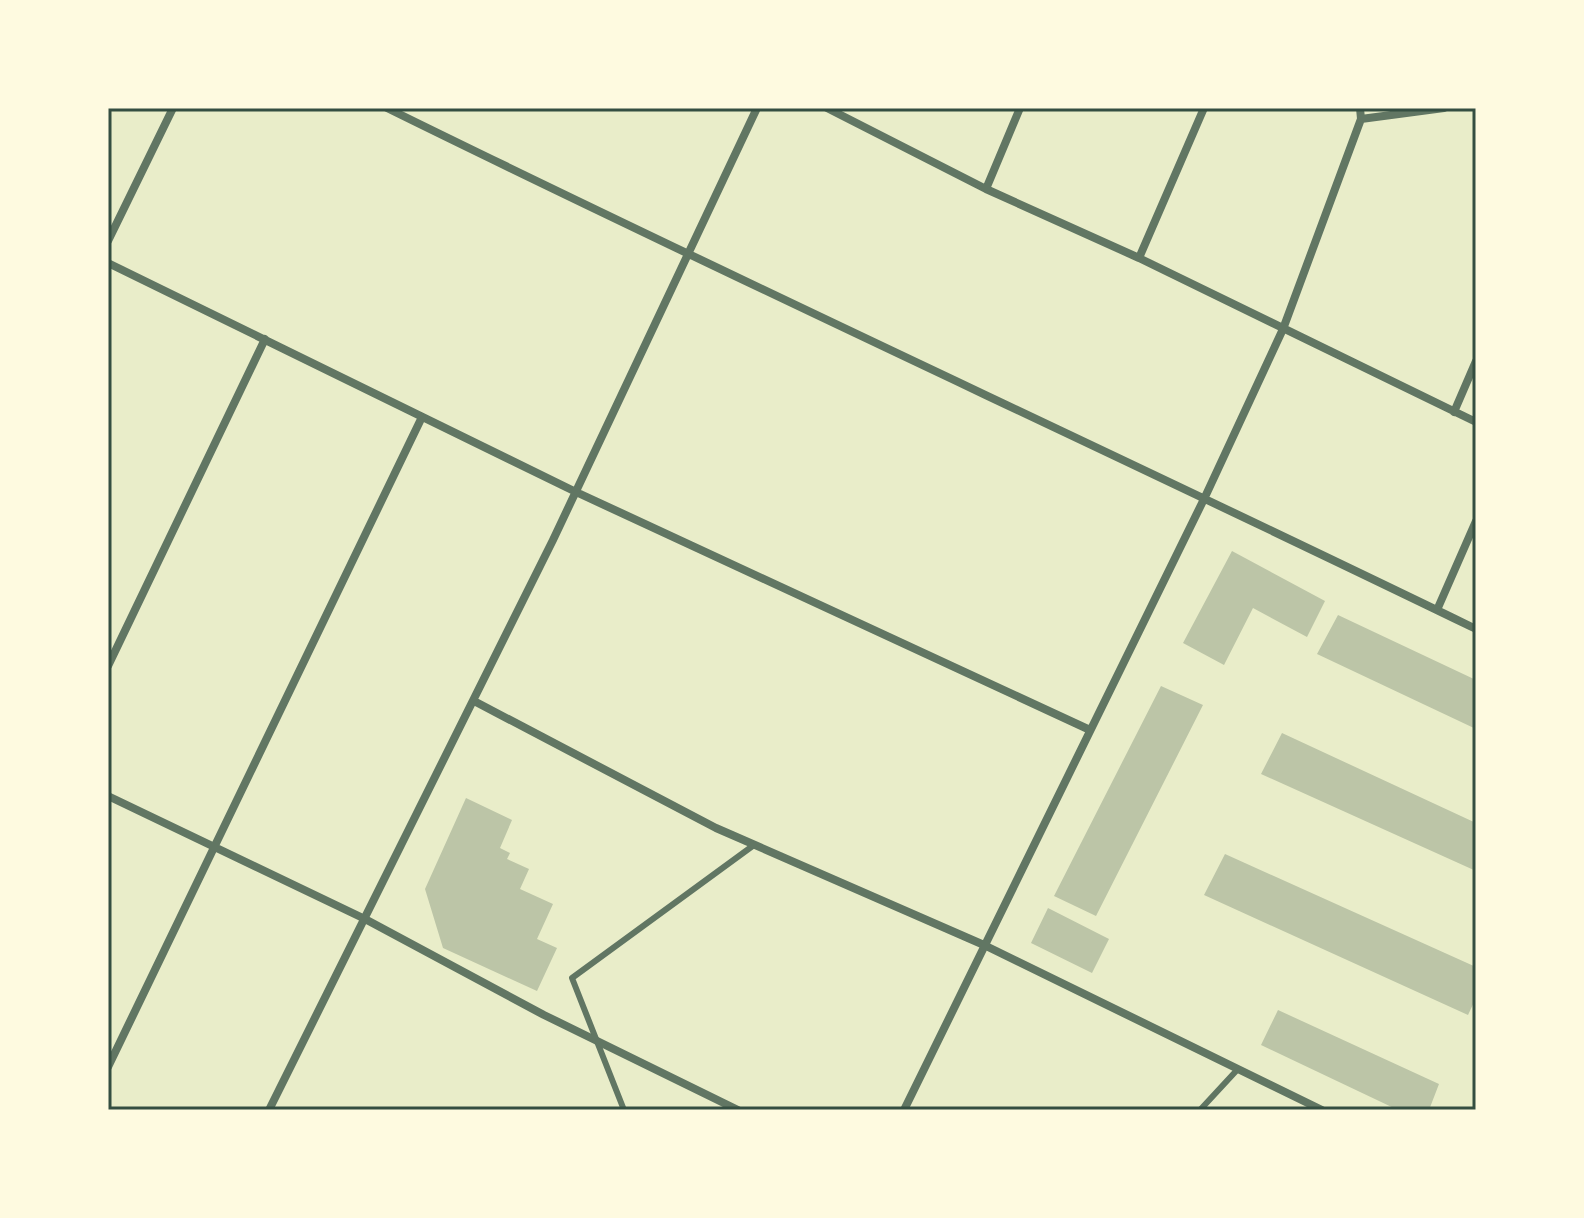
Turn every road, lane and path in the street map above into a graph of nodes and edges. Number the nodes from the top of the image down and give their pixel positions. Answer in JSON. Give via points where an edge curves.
{"nodes":[{"id":1,"x":173,"y":108,"type":"edge"},
{"id":2,"x":387,"y":108,"type":"edge"},
{"id":3,"x":757,"y":108,"type":"edge"},
{"id":4,"x":827,"y":108,"type":"edge"},
{"id":5,"x":1020,"y":108,"type":"edge"},
{"id":6,"x":1204,"y":108,"type":"edge"},
{"id":7,"x":1360,"y":108,"type":"edge"},
{"id":8,"x":1444,"y":108,"type":"edge"},
{"id":9,"x":1361,"y":119,"type":"junction"},
{"id":10,"x":986,"y":189,"type":"junction"},
{"id":11,"x":108,"y":241,"type":"edge"},
{"id":12,"x":685,"y":255,"type":"junction"},
{"id":13,"x":1139,"y":258,"type":"junction"},
{"id":14,"x":108,"y":263,"type":"edge"},
{"id":15,"x":1283,"y":329,"type":"junction"},
{"id":16,"x":265,"y":339,"type":"junction"},
{"id":17,"x":1476,"y":361,"type":"edge"},
{"id":18,"x":1454,"y":412,"type":"junction"},
{"id":19,"x":422,"y":417,"type":"junction"},
{"id":20,"x":1476,"y":422,"type":"edge"},
{"id":21,"x":576,"y":492,"type":"junction"},
{"id":22,"x":1205,"y":497,"type":"junction"},
{"id":23,"x":1476,"y":521,"type":"edge"},
{"id":24,"x":1437,"y":610,"type":"junction"},
{"id":25,"x":1476,"y":629,"type":"edge"},
{"id":26,"x":108,"y":666,"type":"edge"},
{"id":27,"x":474,"y":701,"type":"junction"},
{"id":28,"x":1090,"y":730,"type":"junction"},
{"id":29,"x":108,"y":796,"type":"edge"},
{"id":30,"x":754,"y":845,"type":"junction"},
{"id":31,"x":215,"y":847,"type":"junction"},
{"id":32,"x":365,"y":919,"type":"junction"},
{"id":33,"x":984,"y":945,"type":"junction"},
{"id":34,"x":597,"y":1041,"type":"junction"},
{"id":35,"x":108,"y":1067,"type":"edge"},
{"id":36,"x":1237,"y":1070,"type":"junction"},
{"id":37,"x":269,"y":1110,"type":"edge"},
{"id":38,"x":624,"y":1110,"type":"edge"},
{"id":39,"x":738,"y":1110,"type":"edge"},
{"id":40,"x":904,"y":1110,"type":"edge"},
{"id":41,"x":1200,"y":1110,"type":"edge"},
{"id":42,"x":1322,"y":1110,"type":"edge"}],
"edges":[{"from":1,"to":11,"type":"street"},
{"from":2,"to":12,"type":"street"},
{"from":3,"to":12,"type":"street"},
{"from":4,"to":10,"type":"street"},
{"from":5,"to":10,"type":"street"},
{"from":6,"to":13,"type":"street"},
{"from":7,"to":9,"type":"street"},
{"from":8,"to":9,"type":"street"},
{"from":9,"to":15,"type":"street"},
{"from":10,"to":13,"type":"street"},
{"from":12,"to":21,"type":"street"},
{"from":12,"to":22,"type":"street"},
{"from":13,"to":15,"type":"street"},
{"from":14,"to":16,"type":"street"},
{"from":15,"to":18,"type":"street"},
{"from":15,"to":22,"type":"street"},
{"from":16,"to":19,"type":"street"},
{"from":16,"to":26,"type":"street"},
{"from":17,"to":18,"type":"street"},
{"from":18,"to":20,"type":"street"},
{"from":19,"to":21,"type":"street"},
{"from":19,"to":31,"type":"street"},
{"from":21,"to":27,"type":"street"},
{"from":21,"to":28,"type":"street"},
{"from":22,"to":24,"type":"street"},
{"from":22,"to":28,"type":"street"},
{"from":23,"to":24,"type":"street"},
{"from":24,"to":25,"type":"street"},
{"from":27,"to":30,"type":"street"},
{"from":27,"to":32,"type":"street"},
{"from":28,"to":33,"type":"street"},
{"from":29,"to":31,"type":"street"},
{"from":30,"to":33,"type":"street"},
{"from":30,"to":34,"type":"lane","via":[[572,978]]},
{"from":31,"to":32,"type":"street"},
{"from":31,"to":35,"type":"street"},
{"from":32,"to":34,"type":"street"},
{"from":32,"to":37,"type":"street"},
{"from":33,"to":36,"type":"street"},
{"from":33,"to":40,"type":"street"},
{"from":34,"to":38,"type":"lane"},
{"from":34,"to":39,"type":"street"},
{"from":36,"to":41,"type":"lane"},
{"from":36,"to":42,"type":"street"}]}
